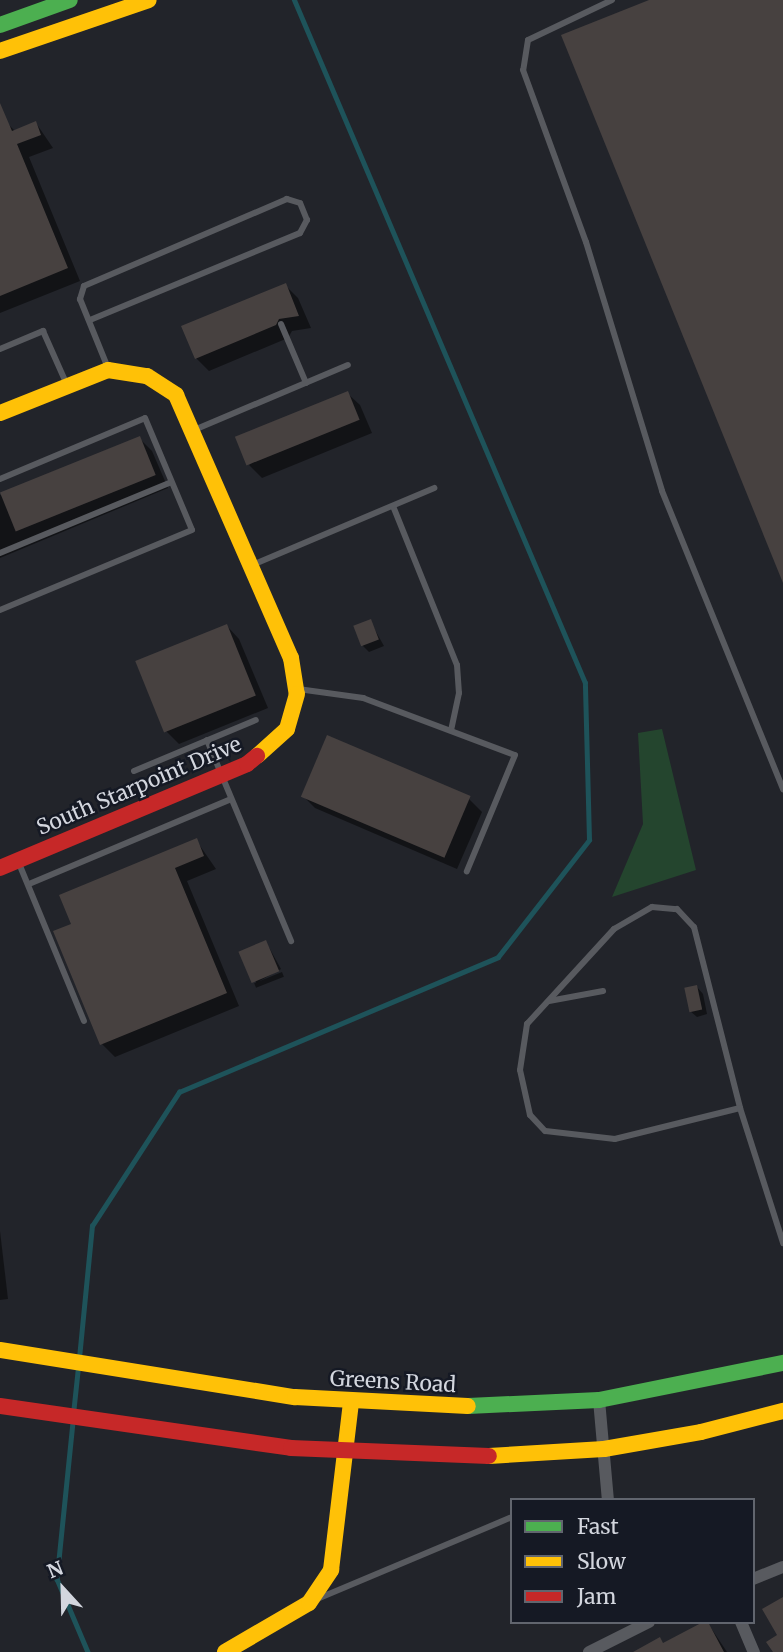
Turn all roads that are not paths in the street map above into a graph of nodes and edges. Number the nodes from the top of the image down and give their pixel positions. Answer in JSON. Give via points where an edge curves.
{"nodes":[{"id":1,"x":70,"y":0,"type":"edge"},
{"id":2,"x":149,"y":0,"type":"edge"},
{"id":3,"x":612,"y":0,"type":"edge"},
{"id":4,"x":0,"y":25,"type":"edge"},
{"id":5,"x":0,"y":51,"type":"edge"},
{"id":6,"x":90,"y":320,"type":"junction"},
{"id":7,"x":281,"y":324,"type":"dead end"},
{"id":8,"x":0,"y":349,"type":"edge"},
{"id":9,"x":348,"y":365,"type":"dead end"},
{"id":10,"x":108,"y":370,"type":"junction"},
{"id":11,"x":306,"y":383,"type":"junction"},
{"id":12,"x":67,"y":385,"type":"junction"},
{"id":13,"x":0,"y":413,"type":"edge"},
{"id":14,"x":194,"y":430,"type":"junction"},
{"id":15,"x":0,"y":479,"type":"edge"},
{"id":16,"x":172,"y":482,"type":"junction"},
{"id":17,"x":435,"y":488,"type":"dead end"},
{"id":18,"x":393,"y":506,"type":"junction"},
{"id":19,"x":0,"y":553,"type":"edge"},
{"id":20,"x":251,"y":566,"type":"junction"},
{"id":21,"x":0,"y":610,"type":"edge"},
{"id":22,"x":296,"y":689,"type":"junction"},
{"id":23,"x":256,"y":720,"type":"dead end"},
{"id":24,"x":451,"y":730,"type":"junction"},
{"id":25,"x":207,"y":740,"type":"junction"},
{"id":26,"x":134,"y":771,"type":"dead end"},
{"id":27,"x":222,"y":776,"type":"junction"},
{"id":28,"x":783,"y":789,"type":"edge"},
{"id":29,"x":231,"y":799,"type":"junction"},
{"id":30,"x":18,"y":860,"type":"junction"},
{"id":31,"x":0,"y":868,"type":"edge"},
{"id":32,"x":467,"y":871,"type":"dead end"},
{"id":33,"x":29,"y":884,"type":"junction"},
{"id":34,"x":291,"y":941,"type":"dead end"},
{"id":35,"x":603,"y":991,"type":"dead end"},
{"id":36,"x":547,"y":1002,"type":"junction"},
{"id":37,"x":83,"y":1021,"type":"dead end"},
{"id":38,"x":740,"y":1108,"type":"junction"},
{"id":39,"x":783,"y":1243,"type":"edge"},
{"id":40,"x":0,"y":1350,"type":"edge"},
{"id":41,"x":783,"y":1363,"type":"edge"},
{"id":42,"x":599,"y":1401,"type":"junction"},
{"id":43,"x":351,"y":1403,"type":"junction"},
{"id":44,"x":0,"y":1406,"type":"edge"},
{"id":45,"x":783,"y":1412,"type":"edge"},
{"id":46,"x":604,"y":1448,"type":"junction"},
{"id":47,"x":347,"y":1452,"type":"junction"},
{"id":48,"x":607,"y":1498,"type":"edge"},
{"id":49,"x":510,"y":1518,"type":"edge"},
{"id":50,"x":783,"y":1567,"type":"edge"},
{"id":51,"x":755,"y":1578,"type":"edge"},
{"id":52,"x":309,"y":1603,"type":"junction"},
{"id":53,"x":645,"y":1624,"type":"edge"},
{"id":54,"x":742,"y":1624,"type":"edge"},
{"id":55,"x":225,"y":1652,"type":"edge"},
{"id":56,"x":589,"y":1652,"type":"edge"},
{"id":57,"x":754,"y":1652,"type":"edge"}],
"edges":[{"from":1,"to":4,"type":"main road"},
{"from":2,"to":5,"type":"main road"},
{"from":3,"to":28,"type":"lane","via":[[528,40],[523,70],[586,242],[662,491]]},
{"from":6,"to":6,"type":"lane","via":[[300,233],[307,220],[299,202],[287,199],[84,286],[80,299]]},
{"from":6,"to":10,"type":"lane"},
{"from":7,"to":11,"type":"lane"},
{"from":8,"to":12,"type":"lane","via":[[43,331]]},
{"from":9,"to":11,"type":"lane"},
{"from":10,"to":12,"type":"main road"},
{"from":10,"to":14,"type":"main road","name":"South Starpoint Drive","via":[[147,376],[164,385],[176,395]]},
{"from":11,"to":14,"type":"lane"},
{"from":12,"to":13,"type":"main road"},
{"from":14,"to":20,"type":"main road","name":"South Starpoint Drive"},
{"from":15,"to":16,"type":"lane","via":[[145,418]]},
{"from":16,"to":19,"type":"lane"},
{"from":16,"to":21,"type":"lane","via":[[192,530]]},
{"from":17,"to":18,"type":"lane"},
{"from":18,"to":20,"type":"lane"},
{"from":18,"to":24,"type":"lane","via":[[457,666],[460,693]]},
{"from":20,"to":22,"type":"main road","name":"South Starpoint Drive","via":[[291,658]]},
{"from":22,"to":24,"type":"lane","via":[[363,698]]},
{"from":22,"to":27,"type":"main road","name":"South Starpoint Drive","via":[[295,709],[277,741]]},
{"from":23,"to":25,"type":"lane"},
{"from":24,"to":32,"type":"lane","via":[[515,755]]},
{"from":25,"to":26,"type":"lane"},
{"from":25,"to":27,"type":"lane"},
{"from":27,"to":29,"type":"lane"},
{"from":27,"to":30,"type":"main road","name":"South Starpoint Drive"},
{"from":29,"to":33,"type":"lane"},
{"from":29,"to":34,"type":"lane"},
{"from":30,"to":31,"type":"main road","name":"South Starpoint Drive"},
{"from":30,"to":33,"type":"lane"},
{"from":33,"to":37,"type":"lane","via":[[35,909]]},
{"from":35,"to":36,"type":"lane"},
{"from":36,"to":38,"type":"lane","via":[[527,1024],[520,1070],[530,1115],[545,1131],[615,1139]]},
{"from":36,"to":38,"type":"lane","via":[[614,929],[652,907],[677,909],[694,926]]},
{"from":38,"to":39,"type":"lane"},
{"from":40,"to":43,"type":"main road","name":"Greens Road"},
{"from":41,"to":42,"type":"main road","name":"Greens Road"},
{"from":42,"to":43,"type":"main road","name":"Greens Road","via":[[487,1407]]},
{"from":42,"to":46,"type":"street"},
{"from":43,"to":47,"type":"main road"},
{"from":44,"to":47,"type":"main road"},
{"from":45,"to":46,"type":"main road"},
{"from":46,"to":47,"type":"main road","via":[[482,1457]]},
{"from":46,"to":48,"type":"street"},
{"from":47,"to":52,"type":"main road","via":[[331,1570]]},
{"from":49,"to":52,"type":"lane"},
{"from":50,"to":51,"type":"street"},
{"from":52,"to":55,"type":"main road"},
{"from":53,"to":56,"type":"street"},
{"from":54,"to":57,"type":"street"}]}
